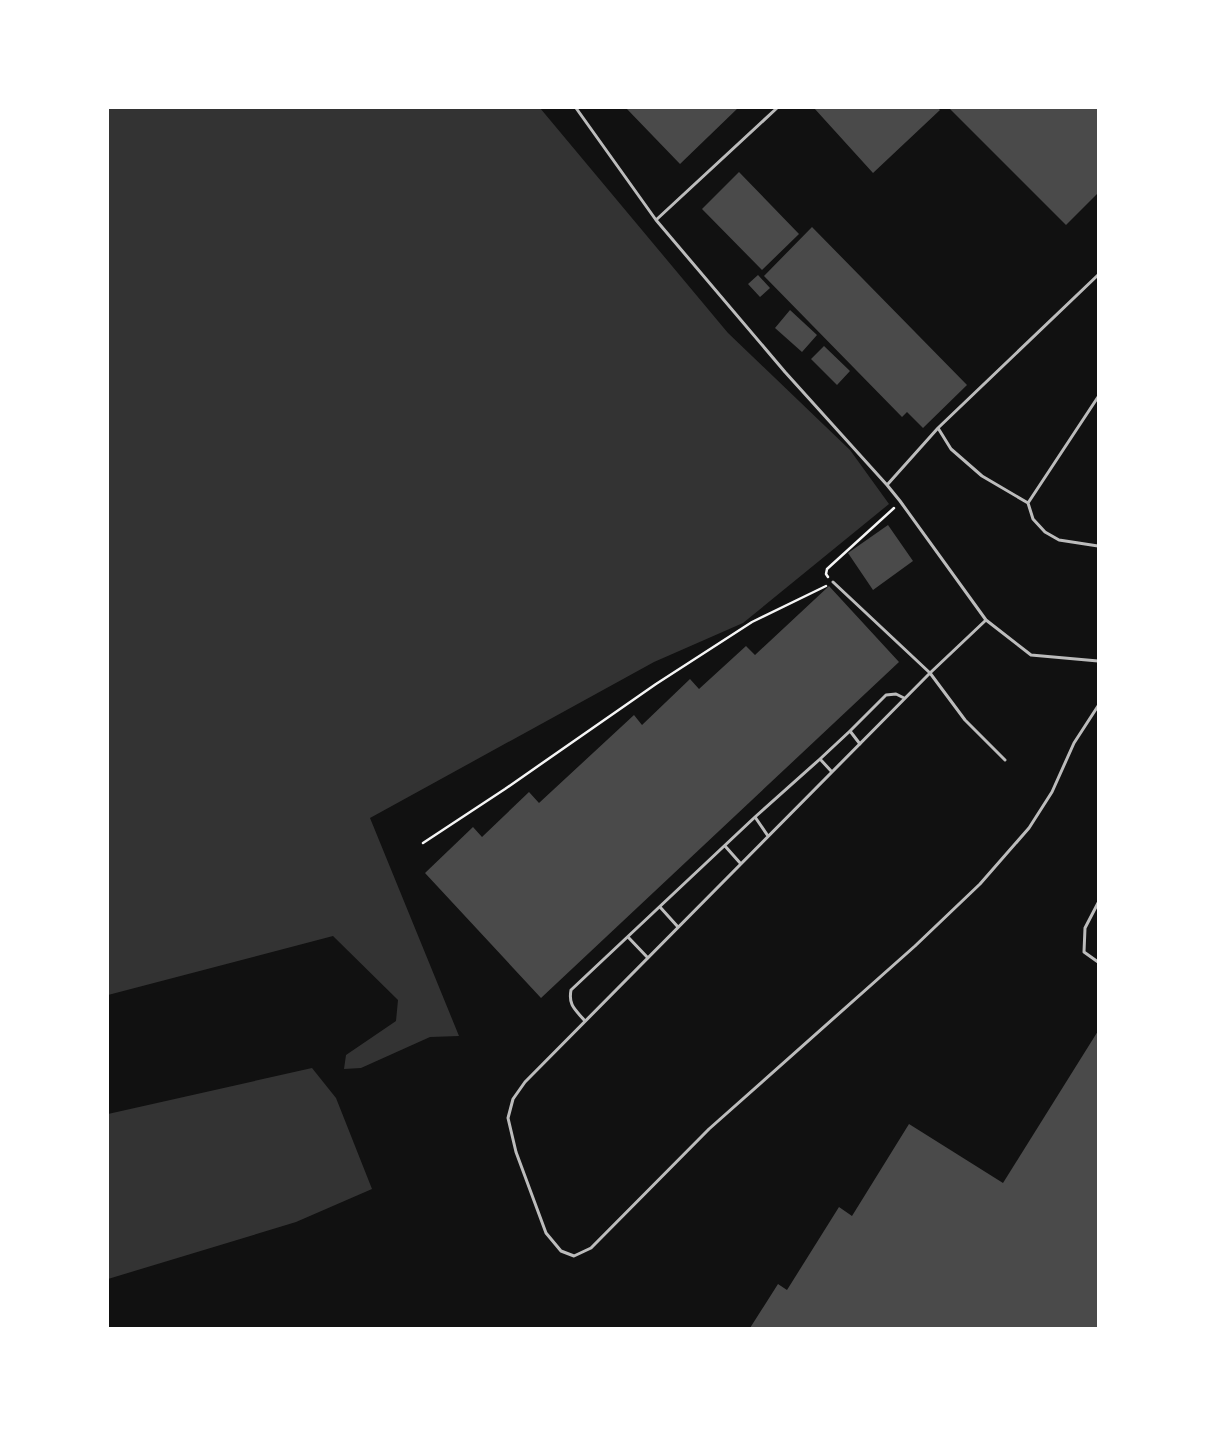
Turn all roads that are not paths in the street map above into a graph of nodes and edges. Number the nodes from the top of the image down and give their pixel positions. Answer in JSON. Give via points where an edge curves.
{"nodes":[{"id":1,"x":576,"y":108,"type":"edge"},
{"id":2,"x":777,"y":108,"type":"edge"},
{"id":3,"x":656,"y":220,"type":"junction"},
{"id":4,"x":1098,"y":275,"type":"edge"},
{"id":5,"x":1098,"y":397,"type":"edge"},
{"id":6,"x":938,"y":428,"type":"junction"},
{"id":7,"x":887,"y":486,"type":"junction"},
{"id":8,"x":1028,"y":503,"type":"junction"},
{"id":9,"x":1098,"y":546,"type":"edge"},
{"id":10,"x":833,"y":582,"type":"road end"},
{"id":11,"x":986,"y":620,"type":"junction"},
{"id":12,"x":1098,"y":661,"type":"edge"},
{"id":13,"x":930,"y":673,"type":"junction"},
{"id":14,"x":904,"y":698,"type":"junction"},
{"id":15,"x":1098,"y":706,"type":"edge"},
{"id":16,"x":850,"y":731,"type":"junction"},
{"id":17,"x":860,"y":744,"type":"junction"},
{"id":18,"x":820,"y":759,"type":"junction"},
{"id":19,"x":1004,"y":760,"type":"dead end"},
{"id":20,"x":832,"y":772,"type":"junction"},
{"id":21,"x":755,"y":817,"type":"junction"},
{"id":22,"x":768,"y":836,"type":"junction"},
{"id":23,"x":724,"y":846,"type":"junction"},
{"id":24,"x":741,"y":864,"type":"junction"},
{"id":25,"x":1098,"y":903,"type":"edge"},
{"id":26,"x":660,"y":907,"type":"junction"},
{"id":27,"x":678,"y":927,"type":"junction"},
{"id":28,"x":628,"y":936,"type":"junction"},
{"id":29,"x":648,"y":958,"type":"junction"},
{"id":30,"x":1098,"y":962,"type":"edge"},
{"id":31,"x":585,"y":1021,"type":"junction"}],
"edges":[{"from":1,"to":3,"type":"lane"},
{"from":2,"to":3,"type":"lane"},
{"from":3,"to":7,"type":"lane"},
{"from":4,"to":6,"type":"lane"},
{"from":5,"to":8,"type":"lane"},
{"from":6,"to":7,"type":"lane"},
{"from":6,"to":8,"type":"lane","via":[[951,449],[982,476]]},
{"from":7,"to":11,"type":"lane"},
{"from":8,"to":9,"type":"lane","via":[[1032,519],[1045,532],[1059,540]]},
{"from":10,"to":13,"type":"lane"},
{"from":11,"to":12,"type":"lane","via":[[1031,655]]},
{"from":11,"to":13,"type":"lane"},
{"from":13,"to":14,"type":"lane"},
{"from":13,"to":19,"type":"lane","via":[[965,720]]},
{"from":14,"to":16,"type":"lane","via":[[896,694],[886,695]]},
{"from":14,"to":17,"type":"lane"},
{"from":15,"to":31,"type":"lane","via":[[1029,828],[980,884],[709,1129],[591,1248],[574,1256],[561,1251],[546,1233],[516,1152],[508,1118],[513,1099],[525,1082]]},
{"from":16,"to":17,"type":"lane"},
{"from":16,"to":18,"type":"lane"},
{"from":17,"to":20,"type":"lane"},
{"from":18,"to":20,"type":"lane"},
{"from":18,"to":21,"type":"lane"},
{"from":20,"to":22,"type":"lane"},
{"from":21,"to":22,"type":"lane"},
{"from":21,"to":23,"type":"lane"},
{"from":22,"to":24,"type":"lane"},
{"from":23,"to":24,"type":"lane"},
{"from":23,"to":26,"type":"lane"},
{"from":24,"to":27,"type":"lane"},
{"from":25,"to":30,"type":"lane","via":[[1085,928],[1084,952]]},
{"from":26,"to":27,"type":"lane"},
{"from":26,"to":28,"type":"lane"},
{"from":27,"to":29,"type":"lane"},
{"from":28,"to":29,"type":"lane"},
{"from":28,"to":31,"type":"lane","via":[[571,990],[570,1004]]},
{"from":29,"to":31,"type":"lane"}]}
